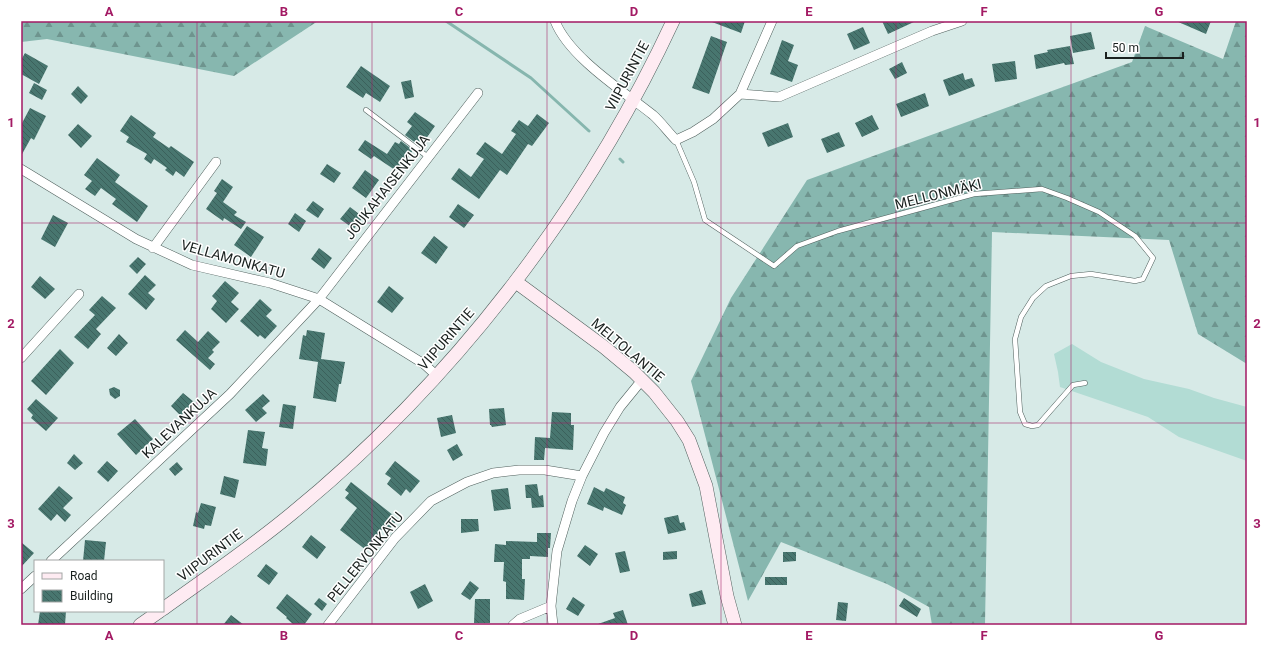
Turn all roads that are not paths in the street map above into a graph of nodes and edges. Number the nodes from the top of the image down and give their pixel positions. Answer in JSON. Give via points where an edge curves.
{"nodes":[{"id":1,"x":555,"y":21,"type":"edge"},
{"id":2,"x":673,"y":21,"type":"edge"},
{"id":3,"x":772,"y":21,"type":"edge"},
{"id":4,"x":962,"y":21,"type":"edge"},
{"id":5,"x":478,"y":93,"type":"dead end"},
{"id":6,"x":740,"y":94,"type":"junction"},
{"id":7,"x":633,"y":100,"type":"junction"},
{"id":8,"x":366,"y":110,"type":"dead end"},
{"id":9,"x":676,"y":140,"type":"junction"},
{"id":10,"x":428,"y":158,"type":"junction"},
{"id":11,"x":216,"y":162,"type":"dead end"},
{"id":12,"x":21,"y":169,"type":"edge"},
{"id":13,"x":153,"y":248,"type":"junction"},
{"id":14,"x":516,"y":282,"type":"junction"},
{"id":15,"x":79,"y":294,"type":"dead end"},
{"id":16,"x":319,"y":299,"type":"junction"},
{"id":17,"x":21,"y":358,"type":"edge"},
{"id":18,"x":436,"y":375,"type":"junction"},
{"id":19,"x":642,"y":380,"type":"junction"},
{"id":20,"x":1085,"y":383,"type":"dead end"},
{"id":21,"x":582,"y":476,"type":"junction"},
{"id":22,"x":52,"y":560,"type":"edge"},
{"id":23,"x":34,"y":577,"type":"edge"},
{"id":24,"x":21,"y":589,"type":"edge"},
{"id":25,"x":551,"y":606,"type":"junction"},
{"id":26,"x":164,"y":608,"type":"edge"},
{"id":27,"x":159,"y":612,"type":"edge"},
{"id":28,"x":140,"y":625,"type":"edge"},
{"id":29,"x":328,"y":625,"type":"edge"},
{"id":30,"x":513,"y":625,"type":"edge"},
{"id":31,"x":553,"y":625,"type":"edge"},
{"id":32,"x":735,"y":625,"type":"edge"}],
"edges":[{"from":1,"to":7,"type":"street","via":[[559,31],[579,55]]},
{"from":2,"to":7,"type":"main road","name":"VIIPURINTIE"},
{"from":3,"to":6,"type":"street"},
{"from":4,"to":6,"type":"street","via":[[932,31],[779,97]]},
{"from":5,"to":10,"type":"street","name":"JOUKAHAISENKUJA"},
{"from":6,"to":9,"type":"street","via":[[713,119]]},
{"from":7,"to":9,"type":"street","via":[[654,116]]},
{"from":7,"to":14,"type":"main road","name":"VIIPURINTIE","via":[[596,164]]},
{"from":8,"to":10,"type":"lane"},
{"from":9,"to":20,"type":"lane","name":"MELLONMÄKI","via":[[694,182],[705,220],[774,266],[797,246],[838,231],[974,194],[1042,189],[1099,212],[1135,236],[1153,258],[1144,279],[1135,281],[1091,274],[1071,276],[1046,286],[1033,298],[1021,318],[1015,339],[1020,412],[1024,424],[1038,425],[1073,385]]},
{"from":10,"to":16,"type":"street","name":"JOUKAHAISENKUJA"},
{"from":11,"to":13,"type":"street"},
{"from":12,"to":13,"type":"street","name":"VELLAMONKATU"},
{"from":13,"to":16,"type":"street","name":"VELLAMONKATU","via":[[192,265],[270,283]]},
{"from":14,"to":18,"type":"main road","name":"VIIPURINTIE"},
{"from":14,"to":19,"type":"main road","name":"MELTOLANTIE","via":[[604,347]]},
{"from":15,"to":17,"type":"street"},
{"from":16,"to":18,"type":"street","name":"VELLAMONKATU","via":[[424,364]]},
{"from":16,"to":22,"type":"street","name":"KALEVANKUJA","via":[[230,394]]},
{"from":18,"to":26,"type":"main road","name":"VIIPURINTIE","via":[[397,417],[321,489]]},
{"from":19,"to":21,"type":"street","via":[[620,407]]},
{"from":19,"to":32,"type":"main road","name":"MELTOLANTIE","via":[[665,404],[689,440],[706,486]]},
{"from":21,"to":25,"type":"street","via":[[557,551]]},
{"from":21,"to":29,"type":"street","name":"PELLERVONKATU","via":[[545,470],[493,474],[467,482],[431,501],[395,538]]},
{"from":23,"to":24,"type":"street"},
{"from":25,"to":30,"type":"street"},
{"from":25,"to":31,"type":"street"},
{"from":27,"to":28,"type":"main road"}]}
